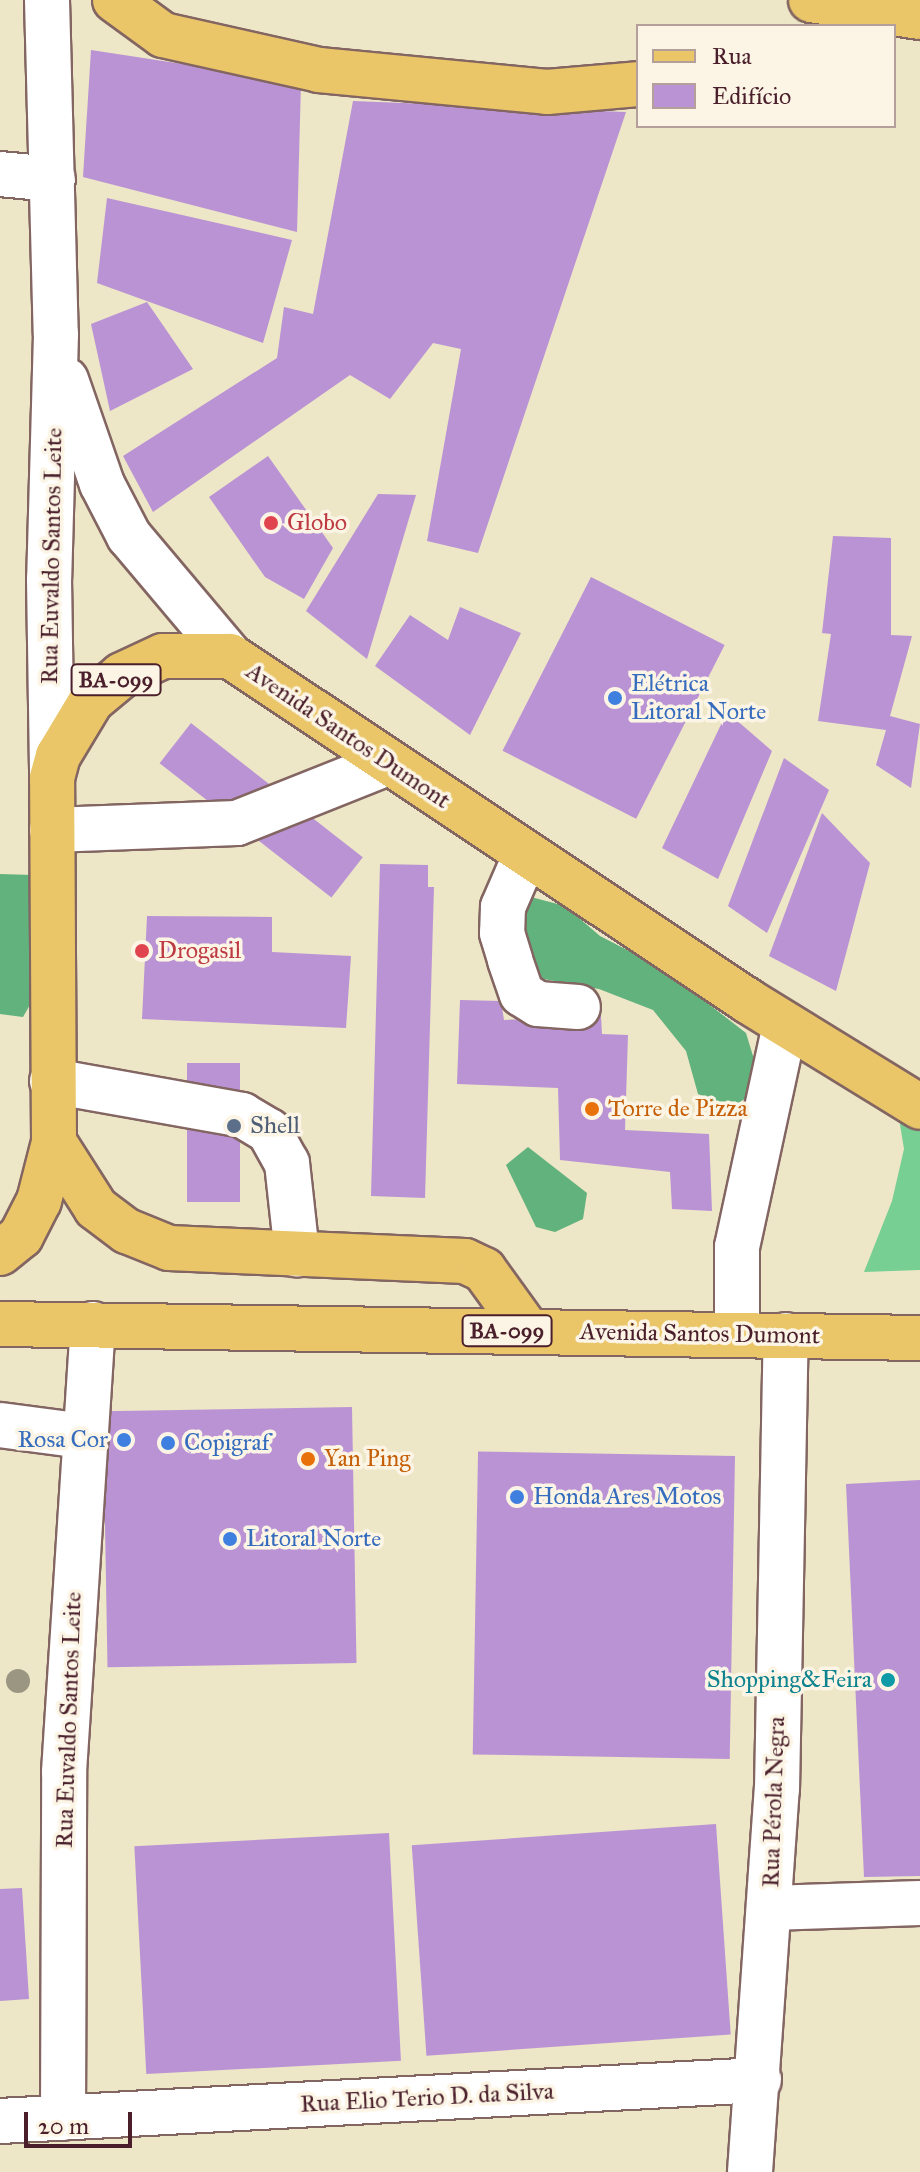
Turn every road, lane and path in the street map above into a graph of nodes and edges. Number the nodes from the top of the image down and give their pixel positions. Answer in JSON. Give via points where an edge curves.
{"nodes":[{"id":1,"x":47,"y":0,"type":"edge"},
{"id":2,"x":115,"y":0,"type":"edge"},
{"id":3,"x":811,"y":0,"type":"edge"},
{"id":4,"x":901,"y":14,"type":"edge"},
{"id":5,"x":848,"y":24,"type":"edge"},
{"id":6,"x":636,"y":84,"type":"edge"},
{"id":7,"x":0,"y":174,"type":"edge"},
{"id":8,"x":53,"y":179,"type":"junction"},
{"id":9,"x":56,"y":334,"type":"junction"},
{"id":10,"x":230,"y":656,"type":"junction"},
{"id":11,"x":388,"y":763,"type":"junction"},
{"id":12,"x":52,"y":778,"type":"junction"},
{"id":13,"x":52,"y":830,"type":"junction"},
{"id":14,"x":526,"y":854,"type":"junction"},
{"id":15,"x":578,"y":1007,"type":"dead end"},
{"id":16,"x":785,"y":1025,"type":"junction"},
{"id":17,"x":52,"y":1081,"type":"junction"},
{"id":18,"x":920,"y":1107,"type":"edge"},
{"id":19,"x":54,"y":1142,"type":"junction"},
{"id":20,"x":0,"y":1253,"type":"edge"},
{"id":21,"x":297,"y":1254,"type":"junction"},
{"id":22,"x":0,"y":1324,"type":"edge"},
{"id":23,"x":93,"y":1324,"type":"junction"},
{"id":24,"x":528,"y":1331,"type":"junction"},
{"id":25,"x":737,"y":1334,"type":"junction"},
{"id":26,"x":786,"y":1335,"type":"junction"},
{"id":27,"x":920,"y":1338,"type":"edge"},
{"id":28,"x":6,"y":1431,"type":"edge"},
{"id":29,"x":83,"y":1436,"type":"junction"},
{"id":30,"x":920,"y":1903,"type":"edge"},
{"id":31,"x":770,"y":1908,"type":"junction"},
{"id":32,"x":759,"y":2080,"type":"junction"},
{"id":33,"x":63,"y":2118,"type":"junction"},
{"id":34,"x":0,"y":2121,"type":"edge"},
{"id":35,"x":750,"y":2172,"type":"edge"}],
"edges":[{"from":1,"to":8,"type":"street","name":"Rua Euvaldo Santos Leite"},
{"from":2,"to":6,"type":"main road","via":[[163,35],[319,70],[547,92]]},
{"from":3,"to":4,"type":"main road"},
{"from":4,"to":5,"type":"main road"},
{"from":7,"to":8,"type":"street"},
{"from":8,"to":9,"type":"street","name":"Rua Euvaldo Santos Leite"},
{"from":9,"to":10,"type":"street","name":"Rua Euvaldo Santos Leite","via":[[73,412],[129,536]]},
{"from":9,"to":12,"type":"street","name":"Rua Euvaldo Santos Leite","via":[[49,579]]},
{"from":10,"to":11,"type":"main road","name":"Avenida Santos Dumont"},
{"from":10,"to":12,"type":"main road","name":"Avenida Santos Dumont","number":"BA-099","via":[[163,656],[122,675],[79,716]]},
{"from":11,"to":13,"type":"street","via":[[237,823]]},
{"from":11,"to":14,"type":"main road","name":"Avenida Santos Dumont"},
{"from":12,"to":13,"type":"main road","name":"Avenida Santos Dumont","number":"BA-099"},
{"from":13,"to":17,"type":"main road","name":"Avenida Santos Dumont","number":"BA-099"},
{"from":14,"to":15,"type":"street","via":[[503,907],[502,933],[510,960],[522,994],[538,1004]]},
{"from":14,"to":16,"type":"main road","name":"Avenida Santos Dumont"},
{"from":16,"to":18,"type":"main road","name":"Avenida Santos Dumont"},
{"from":16,"to":25,"type":"street","via":[[737,1247]]},
{"from":17,"to":19,"type":"main road","name":"Avenida Santos Dumont","number":"BA-099"},
{"from":17,"to":21,"type":"street","via":[[242,1115],[269,1131],[287,1163]]},
{"from":19,"to":20,"type":"main road","name":"Avenida Santos Dumont","number":"BA-099","via":[[39,1201],[21,1236]]},
{"from":19,"to":21,"type":"main road","via":[[96,1208],[127,1231],[169,1248]]},
{"from":21,"to":24,"type":"main road","via":[[465,1261],[484,1270]]},
{"from":22,"to":23,"type":"main road","name":"Avenida Santos Dumont","number":"BA-099"},
{"from":23,"to":24,"type":"main road","name":"Avenida Santos Dumont","number":"BA-099"},
{"from":23,"to":29,"type":"street","name":"Rua Euvaldo Santos Leite"},
{"from":24,"to":25,"type":"main road","name":"Avenida Santos Dumont","number":"BA-099"},
{"from":25,"to":26,"type":"main road","name":"Avenida Santos Dumont","number":"BA-099"},
{"from":26,"to":27,"type":"main road","name":"Avenida Santos Dumont","number":"BA-099"},
{"from":26,"to":31,"type":"street","name":"Rua Pérola Negra"},
{"from":28,"to":29,"type":"street"},
{"from":29,"to":33,"type":"street","name":"Rua Euvaldo Santos Leite","via":[[64,1772]]},
{"from":30,"to":31,"type":"street"},
{"from":31,"to":32,"type":"street","name":"Rua Pérola Negra"},
{"from":32,"to":33,"type":"street","name":"Rua Elio Terio D. da Silva"},
{"from":32,"to":35,"type":"street","name":"Rua Pérola Negra"},
{"from":33,"to":34,"type":"street","name":"Rua Elio Terio D. da Silva"}]}
